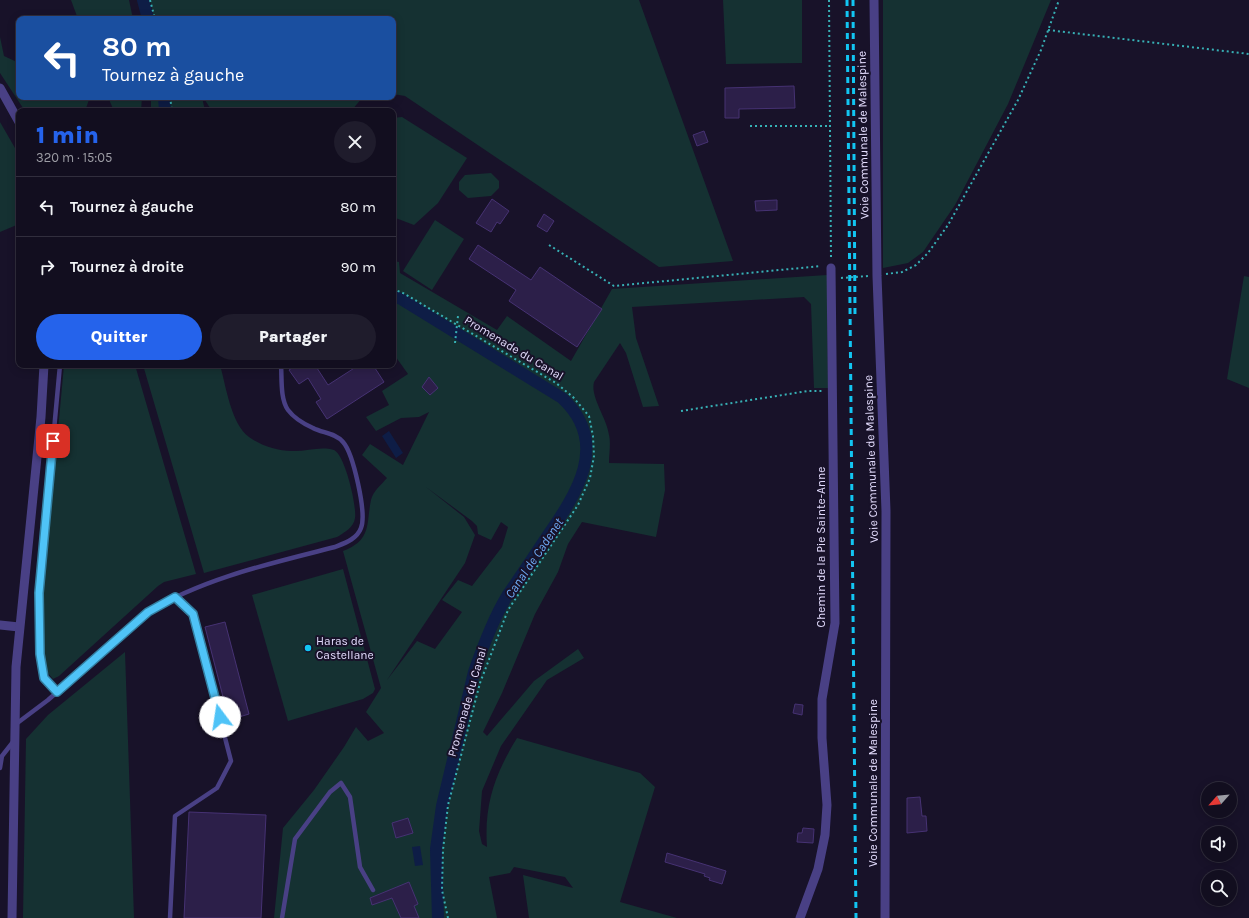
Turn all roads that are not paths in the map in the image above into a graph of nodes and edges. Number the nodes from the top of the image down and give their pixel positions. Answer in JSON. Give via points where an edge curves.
{"nodes":[{"id":1,"x":874,"y":0,"type":"edge"},
{"id":2,"x":0,"y":88,"type":"edge"},
{"id":3,"x":16,"y":117,"type":"edge"},
{"id":4,"x":831,"y":268,"type":"road end"},
{"id":5,"x":44,"y":368,"type":"edge"},
{"id":6,"x":60,"y":368,"type":"edge"},
{"id":7,"x":281,"y":368,"type":"edge"},
{"id":8,"x":175,"y":597,"type":"junction"},
{"id":9,"x":0,"y":625,"type":"edge"},
{"id":10,"x":19,"y":627,"type":"junction"},
{"id":11,"x":57,"y":692,"type":"junction"},
{"id":12,"x":14,"y":725,"type":"junction"},
{"id":13,"x":14,"y":740,"type":"junction"},
{"id":14,"x":0,"y":768,"type":"edge"},
{"id":15,"x":373,"y":890,"type":"dead end"},
{"id":16,"x":12,"y":918,"type":"edge"},
{"id":17,"x":170,"y":918,"type":"edge"},
{"id":18,"x":282,"y":918,"type":"edge"},
{"id":19,"x":800,"y":918,"type":"edge"},
{"id":20,"x":884,"y":918,"type":"edge"}],
"edges":[{"from":1,"to":20,"type":"street","name":"Voie Communale de Malespine","via":[[877,276],[886,511]]},
{"from":2,"to":3,"type":"street"},
{"from":4,"to":19,"type":"street","name":"Chemin de la Pie Sainte-Anne","via":[[835,623],[822,699],[826,827],[818,869]]},
{"from":5,"to":10,"type":"street"},
{"from":6,"to":11,"type":"lane","via":[[39,593],[40,654],[44,678]]},
{"from":7,"to":8,"type":"lane","via":[[283,397],[287,409],[313,428],[343,441],[348,450],[361,496],[362,528],[352,539],[335,547],[219,579]]},
{"from":8,"to":11,"type":"lane","via":[[148,612]]},
{"from":8,"to":17,"type":"lane","via":[[193,614],[231,761],[217,788],[175,816]]},
{"from":9,"to":10,"type":"street"},
{"from":10,"to":12,"type":"street"},
{"from":11,"to":12,"type":"lane"},
{"from":12,"to":13,"type":"street"},
{"from":13,"to":14,"type":"lane","via":[[2,756]]},
{"from":13,"to":16,"type":"street"},
{"from":15,"to":18,"type":"lane","via":[[360,867],[350,798],[341,783],[330,792],[295,839]]}]}
